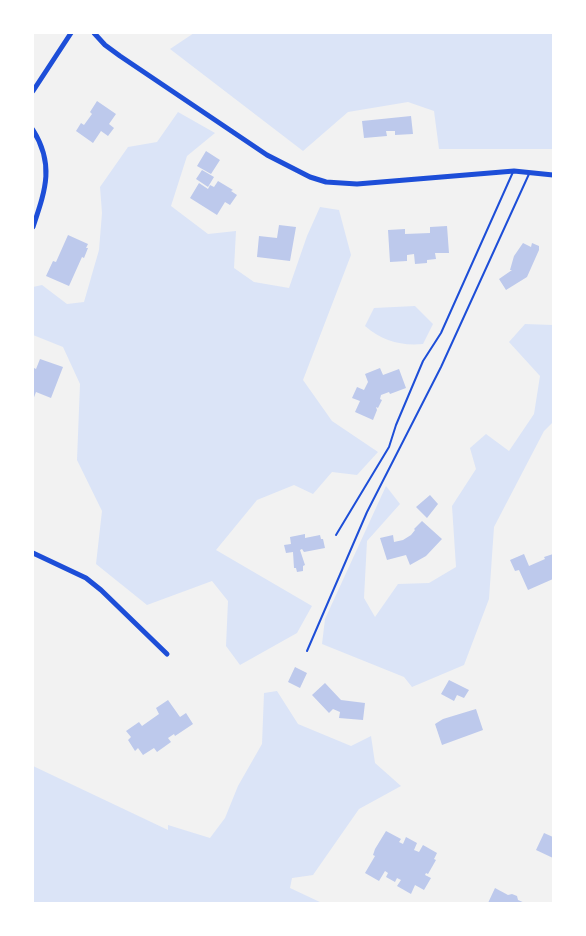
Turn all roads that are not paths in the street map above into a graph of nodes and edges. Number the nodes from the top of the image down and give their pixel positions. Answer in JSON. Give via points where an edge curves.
{"nodes":[{"id":1,"x":71,"y":33,"type":"edge"},
{"id":2,"x":94,"y":33,"type":"edge"},
{"id":3,"x":33,"y":91,"type":"edge"},
{"id":4,"x":33,"y":130,"type":"edge"},
{"id":5,"x":514,"y":171,"type":"junction"},
{"id":6,"x":530,"y":172,"type":"junction"},
{"id":7,"x":553,"y":175,"type":"edge"},
{"id":8,"x":33,"y":227,"type":"edge"},
{"id":9,"x":336,"y":535,"type":"dead end"},
{"id":10,"x":33,"y":553,"type":"edge"},
{"id":11,"x":307,"y":651,"type":"dead end"},
{"id":12,"x":167,"y":654,"type":"dead end"}],
"edges":[{"from":1,"to":3,"type":"street"},
{"from":2,"to":5,"type":"street","via":[[120,56],[267,155],[310,177],[357,184]]},
{"from":4,"to":8,"type":"street","via":[[44,152],[47,172]]},
{"from":5,"to":6,"type":"street"},
{"from":5,"to":9,"type":"lane","via":[[441,333],[423,361],[389,447]]},
{"from":6,"to":7,"type":"street"},
{"from":6,"to":11,"type":"lane","via":[[441,366],[367,513]]},
{"from":10,"to":12,"type":"street","via":[[86,578]]}]}
